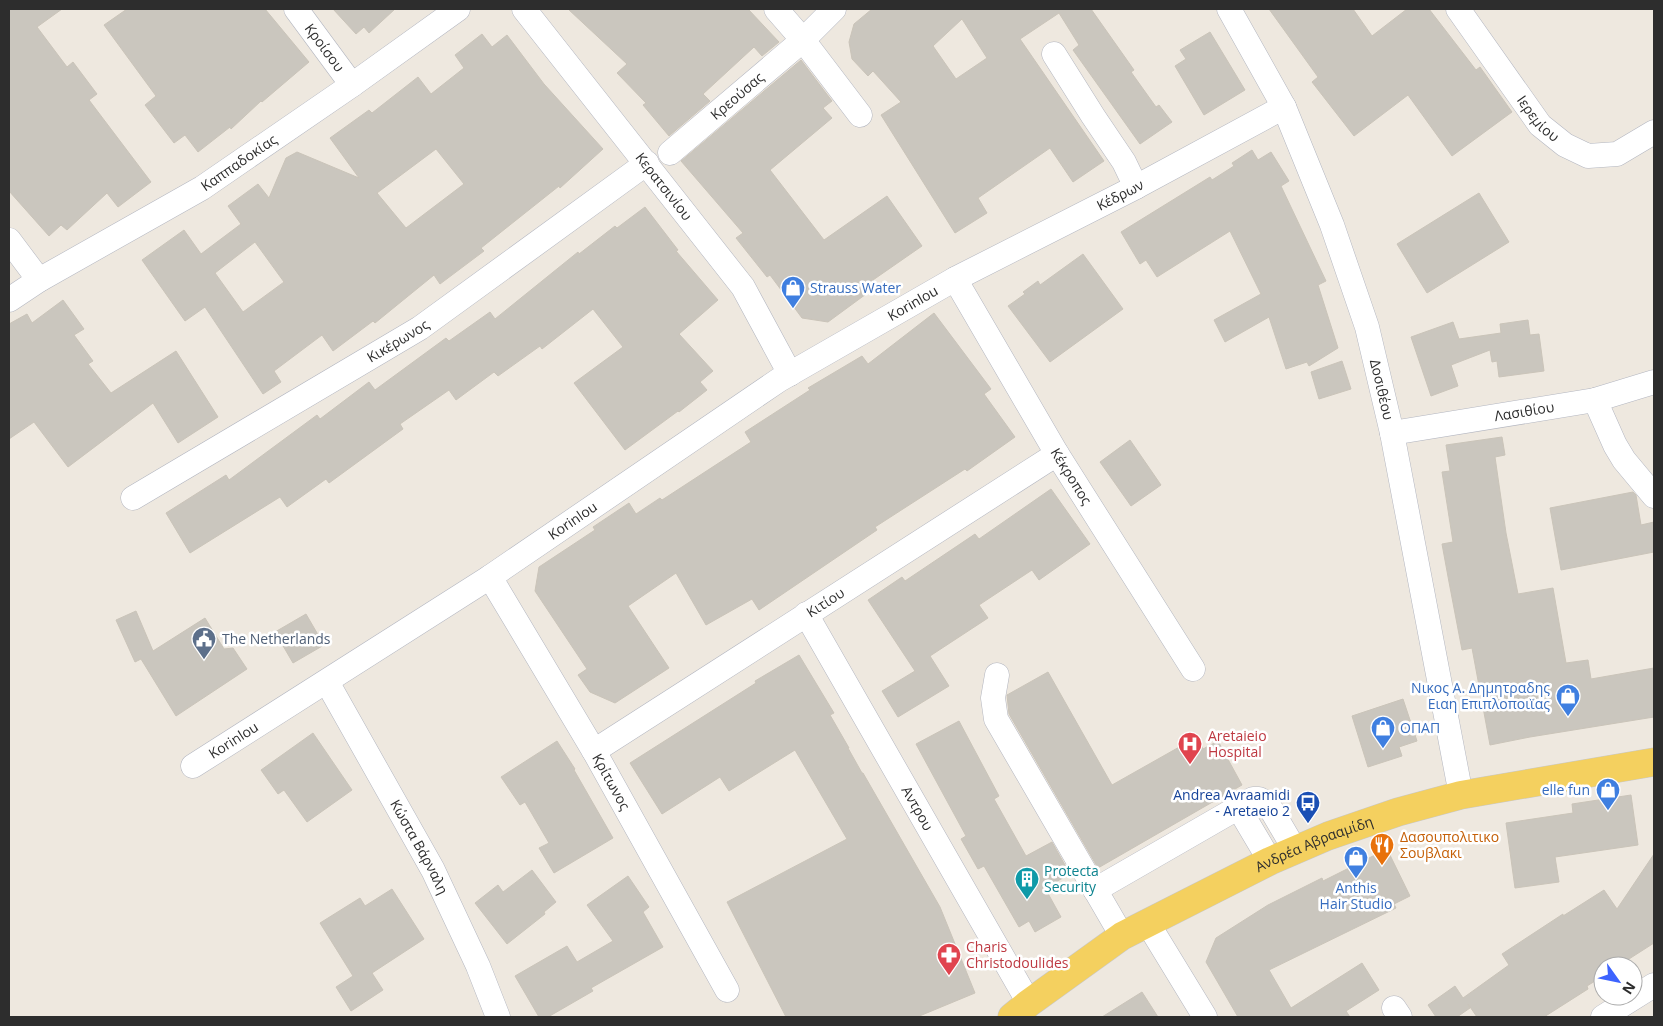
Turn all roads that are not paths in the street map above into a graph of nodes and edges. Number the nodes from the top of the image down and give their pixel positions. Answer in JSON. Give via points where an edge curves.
{"nodes":[{"id":1,"x":296,"y":9,"type":"edge"},
{"id":2,"x":458,"y":9,"type":"edge"},
{"id":3,"x":524,"y":9,"type":"edge"},
{"id":4,"x":776,"y":9,"type":"edge"},
{"id":5,"x":834,"y":9,"type":"edge"},
{"id":6,"x":1229,"y":9,"type":"edge"},
{"id":7,"x":1458,"y":9,"type":"edge"},
{"id":8,"x":803,"y":40,"type":"junction"},
{"id":9,"x":1054,"y":54,"type":"dead end"},
{"id":10,"x":352,"y":85,"type":"junction"},
{"id":11,"x":1284,"y":107,"type":"junction"},
{"id":12,"x":860,"y":115,"type":"dead end"},
{"id":13,"x":1654,"y":132,"type":"edge"},
{"id":14,"x":670,"y":153,"type":"dead end"},
{"id":15,"x":647,"y":163,"type":"junction"},
{"id":16,"x":1136,"y":186,"type":"junction"},
{"id":17,"x":9,"y":240,"type":"edge"},
{"id":18,"x":39,"y":280,"type":"junction"},
{"id":19,"x":955,"y":280,"type":"junction"},
{"id":20,"x":9,"y":300,"type":"edge"},
{"id":21,"x":790,"y":374,"type":"junction"},
{"id":22,"x":1654,"y":382,"type":"edge"},
{"id":23,"x":1595,"y":400,"type":"junction"},
{"id":24,"x":1392,"y":433,"type":"junction"},
{"id":25,"x":1057,"y":454,"type":"junction"},
{"id":26,"x":1654,"y":496,"type":"edge"},
{"id":27,"x":133,"y":498,"type":"dead end"},
{"id":28,"x":490,"y":577,"type":"junction"},
{"id":29,"x":806,"y":614,"type":"junction"},
{"id":30,"x":1193,"y":669,"type":"dead end"},
{"id":31,"x":997,"y":675,"type":"dead end"},
{"id":32,"x":327,"y":682,"type":"junction"},
{"id":33,"x":594,"y":751,"type":"junction"},
{"id":34,"x":1654,"y":762,"type":"edge"},
{"id":35,"x":193,"y":766,"type":"dead end"},
{"id":36,"x":1461,"y":795,"type":"junction"},
{"id":37,"x":1238,"y":807,"type":"junction"},
{"id":38,"x":1295,"y":850,"type":"junction"},
{"id":39,"x":1270,"y":861,"type":"junction"},
{"id":40,"x":1095,"y":890,"type":"junction"},
{"id":41,"x":1147,"y":922,"type":"junction"},
{"id":42,"x":1122,"y":936,"type":"junction"},
{"id":43,"x":1654,"y":985,"type":"edge"},
{"id":44,"x":727,"y":990,"type":"dead end"},
{"id":45,"x":1020,"y":1010,"type":"edge"},
{"id":46,"x":498,"y":1017,"type":"edge"},
{"id":47,"x":1205,"y":1017,"type":"edge"},
{"id":48,"x":1604,"y":1017,"type":"edge"}],
"edges":[{"from":1,"to":10,"type":"street","name":"Κροίσου"},
{"from":2,"to":10,"type":"street","name":"Καππαδοκίας"},
{"from":3,"to":15,"type":"street","name":"Κερατσινίου"},
{"from":4,"to":8,"type":"street"},
{"from":5,"to":8,"type":"street","name":"Κρεούσας"},
{"from":6,"to":11,"type":"street","name":"Δοσιθέου"},
{"from":7,"to":13,"type":"street","name":"Ιερεμίου","via":[[1540,125],[1565,145],[1588,156],[1617,154]]},
{"from":8,"to":12,"type":"street"},
{"from":8,"to":14,"type":"street","name":"Κρεούσας"},
{"from":9,"to":16,"type":"street"},
{"from":10,"to":18,"type":"street","name":"Καππαδοκίας","via":[[202,188]]},
{"from":11,"to":16,"type":"street","name":"Κέδρων"},
{"from":11,"to":24,"type":"street","name":"Δοσιθέου","via":[[1347,266]]},
{"from":15,"to":21,"type":"street","name":"Κερατσινίου","via":[[743,287]]},
{"from":15,"to":27,"type":"street","name":"Κικέρωνος","via":[[420,328]]},
{"from":16,"to":19,"type":"street","name":"Κέδρων"},
{"from":17,"to":18,"type":"street"},
{"from":18,"to":20,"type":"street","name":"Καππαδοκίας"},
{"from":19,"to":21,"type":"street","name":"Korinlou"},
{"from":19,"to":25,"type":"street","name":"Κέκροπος"},
{"from":21,"to":28,"type":"street","name":"Korinlou"},
{"from":22,"to":23,"type":"street","name":"Λασιθίου"},
{"from":23,"to":24,"type":"street","name":"Λασιθίου"},
{"from":23,"to":26,"type":"street","via":[[1620,452]]},
{"from":24,"to":36,"type":"street","name":"Δοσιθέου"},
{"from":25,"to":29,"type":"street","name":"Κιτίου"},
{"from":25,"to":30,"type":"street","name":"Κέκροπος"},
{"from":28,"to":32,"type":"street","name":"Korinlou"},
{"from":28,"to":33,"type":"street","name":"Κρίτωνος"},
{"from":29,"to":33,"type":"street","name":"Κιτίου"},
{"from":29,"to":45,"type":"street","name":"Αντρου"},
{"from":31,"to":40,"type":"street","via":[[992,698],[996,719]]},
{"from":32,"to":35,"type":"street","name":"Korinlou"},
{"from":32,"to":46,"type":"street","name":"Κώστα Βάρναλη","via":[[433,870]]},
{"from":33,"to":44,"type":"street","name":"Κρίτωνος"},
{"from":34,"to":36,"type":"main road","name":"Ανδρέα Αβρααμίδη"},
{"from":36,"to":38,"type":"main road","name":"Ανδρέα Αβρααμίδη","via":[[1398,812]]},
{"from":37,"to":38,"type":"street","via":[[1253,799],[1268,804]]},
{"from":37,"to":39,"type":"street"},
{"from":37,"to":40,"type":"street"},
{"from":38,"to":39,"type":"main road","name":"Ανδρέα Αβρααμίδη"},
{"from":39,"to":41,"type":"main road","name":"Ανδρέα Αβρααμίδη"},
{"from":40,"to":42,"type":"street"},
{"from":41,"to":42,"type":"main road","name":"Ανδρέα Αβρααμίδη"},
{"from":41,"to":47,"type":"street"},
{"from":42,"to":45,"type":"main road","name":"Ανδρέα Αβρααμίδη"},
{"from":43,"to":48,"type":"street"}]}
